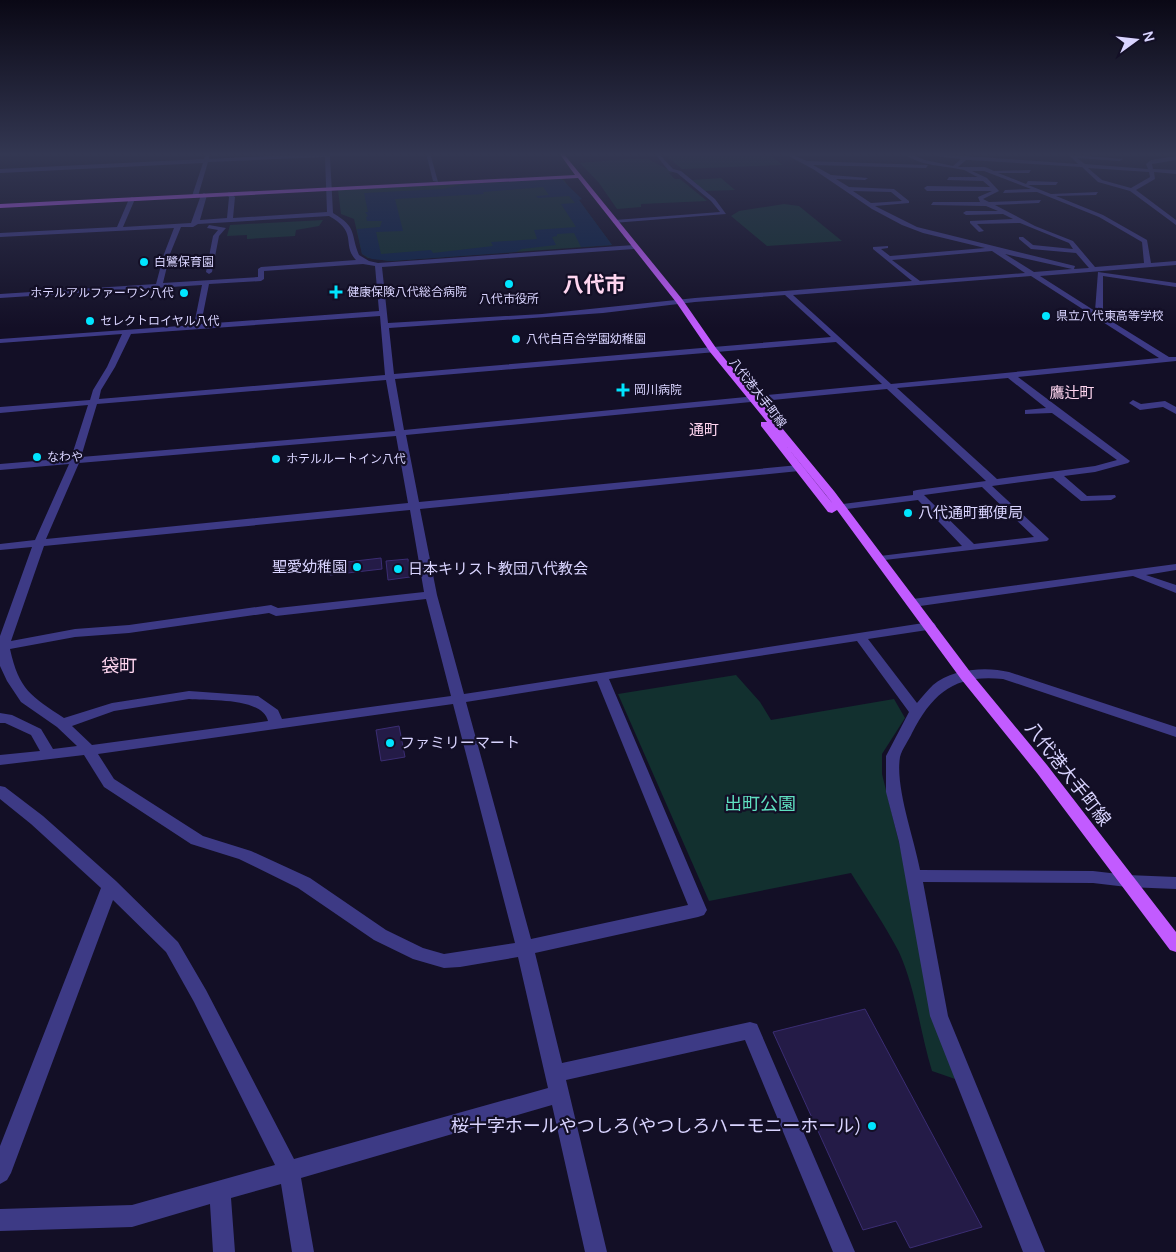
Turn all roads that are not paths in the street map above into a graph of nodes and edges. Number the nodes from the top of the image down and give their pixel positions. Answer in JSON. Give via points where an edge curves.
{"nodes":[{"id":1,"x":127,"y":211,"type":"edge"},
{"id":2,"x":199,"y":211,"type":"edge"},
{"id":3,"x":231,"y":211,"type":"edge"},
{"id":4,"x":602,"y":211,"type":"edge"},
{"id":5,"x":605,"y":211,"type":"edge"},
{"id":6,"x":723,"y":211,"type":"edge"},
{"id":7,"x":884,"y":211,"type":"edge"},
{"id":8,"x":1001,"y":211,"type":"edge"},
{"id":9,"x":1090,"y":211,"type":"edge"},
{"id":10,"x":1161,"y":211,"type":"edge"},
{"id":11,"x":966,"y":213,"type":"dead end"},
{"id":12,"x":1004,"y":213,"type":"junction"},
{"id":13,"x":330,"y":214,"type":"joint"},
{"id":14,"x":232,"y":220,"type":"junction"},
{"id":15,"x":614,"y":222,"type":"junction"},
{"id":16,"x":1022,"y":222,"type":"junction"},
{"id":17,"x":195,"y":223,"type":"junction"},
{"id":18,"x":1176,"y":223,"type":"edge"},
{"id":19,"x":178,"y":226,"type":"junction"},
{"id":20,"x":120,"y":229,"type":"junction"},
{"id":21,"x":979,"y":229,"type":"dead end"},
{"id":22,"x":0,"y":235,"type":"edge"},
{"id":23,"x":1021,"y":238,"type":"dead end"},
{"id":24,"x":625,"y":242,"type":"junction"},
{"id":25,"x":886,"y":246,"type":"dead end"},
{"id":26,"x":993,"y":249,"type":"junction"},
{"id":27,"x":1079,"y":251,"type":"junction"},
{"id":28,"x":888,"y":258,"type":"junction"},
{"id":29,"x":361,"y":262,"type":"junction"},
{"id":30,"x":1176,"y":263,"type":"edge"},
{"id":31,"x":378,"y":264,"type":"junction"},
{"id":32,"x":1148,"y":265,"type":"junction"},
{"id":33,"x":1139,"y":266,"type":"junction"},
{"id":34,"x":1093,"y":271,"type":"junction"},
{"id":35,"x":1156,"y":271,"type":"dead end"},
{"id":36,"x":209,"y":272,"type":"dead end"},
{"id":37,"x":1032,"y":275,"type":"junction"},
{"id":38,"x":206,"y":283,"type":"junction"},
{"id":39,"x":919,"y":283,"type":"junction"},
{"id":40,"x":1176,"y":285,"type":"edge"},
{"id":41,"x":159,"y":286,"type":"junction"},
{"id":42,"x":786,"y":292,"type":"junction"},
{"id":43,"x":0,"y":296,"type":"edge"},
{"id":44,"x":674,"y":301,"type":"junction"},
{"id":45,"x":383,"y":313,"type":"junction"},
{"id":46,"x":1099,"y":317,"type":"junction"},
{"id":47,"x":385,"y":326,"type":"junction"},
{"id":48,"x":197,"y":327,"type":"junction"},
{"id":49,"x":127,"y":333,"type":"junction"},
{"id":50,"x":838,"y":339,"type":"junction"},
{"id":51,"x":0,"y":341,"type":"edge"},
{"id":52,"x":709,"y":350,"type":"junction"},
{"id":53,"x":1173,"y":361,"type":"edge"},
{"id":54,"x":1009,"y":374,"type":"junction"},
{"id":55,"x":390,"y":378,"type":"junction"},
{"id":56,"x":890,"y":386,"type":"junction"},
{"id":57,"x":750,"y":400,"type":"junction"},
{"id":58,"x":93,"y":401,"type":"junction"},
{"id":59,"x":1140,"y":407,"type":"dead end"},
{"id":60,"x":0,"y":410,"type":"edge"},
{"id":61,"x":1054,"y":410,"type":"junction"},
{"id":62,"x":1176,"y":411,"type":"edge"},
{"id":63,"x":1028,"y":412,"type":"dead end"},
{"id":64,"x":400,"y":432,"type":"junction"},
{"id":65,"x":75,"y":461,"type":"junction"},
{"id":66,"x":809,"y":467,"type":"junction"},
{"id":67,"x":0,"y":468,"type":"edge"},
{"id":68,"x":798,"y":468,"type":"junction"},
{"id":69,"x":1055,"y":474,"type":"junction"},
{"id":70,"x":989,"y":482,"type":"junction"},
{"id":71,"x":920,"y":497,"type":"junction"},
{"id":72,"x":1111,"y":497,"type":"dead end"},
{"id":73,"x":414,"y":506,"type":"junction"},
{"id":74,"x":839,"y":507,"type":"junction"},
{"id":75,"x":39,"y":543,"type":"junction"},
{"id":76,"x":0,"y":547,"type":"edge"},
{"id":77,"x":971,"y":548,"type":"junction"},
{"id":78,"x":880,"y":559,"type":"junction"},
{"id":79,"x":1176,"y":567,"type":"edge"},
{"id":80,"x":1136,"y":573,"type":"junction"},
{"id":81,"x":1176,"y":588,"type":"edge"},
{"id":82,"x":432,"y":595,"type":"junction"},
{"id":83,"x":913,"y":603,"type":"junction"},
{"id":84,"x":930,"y":626,"type":"junction"},
{"id":85,"x":861,"y":638,"type":"junction"},
{"id":86,"x":3,"y":646,"type":"junction"},
{"id":87,"x":966,"y":676,"type":"junction"},
{"id":88,"x":602,"y":678,"type":"junction"},
{"id":89,"x":460,"y":700,"type":"junction"},
{"id":90,"x":916,"y":712,"type":"junction"},
{"id":91,"x":0,"y":718,"type":"edge"},
{"id":92,"x":62,"y":724,"type":"junction"},
{"id":93,"x":276,"y":724,"type":"junction"},
{"id":94,"x":1176,"y":732,"type":"edge"},
{"id":95,"x":89,"y":750,"type":"junction"},
{"id":96,"x":50,"y":754,"type":"junction"},
{"id":97,"x":0,"y":760,"type":"edge"},
{"id":98,"x":3,"y":797,"type":"edge"},
{"id":99,"x":913,"y":876,"type":"junction"},
{"id":100,"x":1127,"y":881,"type":"junction"},
{"id":101,"x":1176,"y":883,"type":"edge"},
{"id":102,"x":110,"y":886,"type":"junction"},
{"id":103,"x":1176,"y":945,"type":"edge"},
{"id":104,"x":525,"y":948,"type":"junction"},
{"id":105,"x":554,"y":1074,"type":"junction"},
{"id":106,"x":559,"y":1094,"type":"junction"},
{"id":107,"x":289,"y":1170,"type":"junction"},
{"id":108,"x":0,"y":1173,"type":"edge"},
{"id":109,"x":220,"y":1192,"type":"junction"},
{"id":110,"x":0,"y":1220,"type":"edge"},
{"id":111,"x":224,"y":1252,"type":"edge"},
{"id":112,"x":303,"y":1252,"type":"edge"},
{"id":113,"x":596,"y":1252,"type":"edge"},
{"id":114,"x":844,"y":1252,"type":"edge"},
{"id":115,"x":1034,"y":1252,"type":"edge"}],
"edges":[{"from":1,"to":20,"type":"street"},
{"from":2,"to":17,"type":"street"},
{"from":3,"to":14,"type":"street"},
{"from":4,"to":24,"type":"main road","name":"八代港大手町線"},
{"from":5,"to":15,"type":"main road","name":"八代港大手町線"},
{"from":6,"to":15,"type":"street"},
{"from":7,"to":26,"type":"street","via":[[905,225]]},
{"from":8,"to":12,"type":"street"},
{"from":9,"to":32,"type":"street","via":[[1145,241]]},
{"from":10,"to":18,"type":"street"},
{"from":11,"to":12,"type":"street"},
{"from":12,"to":16,"type":"street"},
{"from":13,"to":14,"type":"street"},
{"from":13,"to":29,"type":"street","via":[[346,225]]},
{"from":14,"to":17,"type":"street"},
{"from":15,"to":24,"type":"main road","name":"八代港大手町線"},
{"from":16,"to":21,"type":"street","via":[[1004,222],[1009,227]]},
{"from":16,"to":27,"type":"street","via":[[1071,242]]},
{"from":17,"to":19,"type":"street"},
{"from":17,"to":36,"type":"street","via":[[199,227],[223,228],[216,236]]},
{"from":19,"to":20,"type":"street"},
{"from":19,"to":41,"type":"street"},
{"from":20,"to":22,"type":"street"},
{"from":23,"to":27,"type":"street","via":[[1031,247]]},
{"from":24,"to":31,"type":"street"},
{"from":24,"to":44,"type":"main road","name":"八代港大手町線"},
{"from":25,"to":28,"type":"street","via":[[875,248]]},
{"from":26,"to":28,"type":"street"},
{"from":26,"to":34,"type":"street"},
{"from":26,"to":37,"type":"street"},
{"from":27,"to":34,"type":"street"},
{"from":28,"to":39,"type":"street"},
{"from":29,"to":31,"type":"street"},
{"from":29,"to":38,"type":"street","via":[[261,270],[261,279]]},
{"from":30,"to":32,"type":"street"},
{"from":31,"to":45,"type":"street"},
{"from":32,"to":33,"type":"street"},
{"from":33,"to":34,"type":"street"},
{"from":33,"to":35,"type":"street"},
{"from":34,"to":37,"type":"street"},
{"from":34,"to":40,"type":"street"},
{"from":34,"to":46,"type":"street"},
{"from":37,"to":39,"type":"street"},
{"from":37,"to":46,"type":"street"},
{"from":38,"to":41,"type":"street"},
{"from":38,"to":48,"type":"street"},
{"from":39,"to":42,"type":"street"},
{"from":41,"to":43,"type":"street"},
{"from":42,"to":44,"type":"street"},
{"from":42,"to":50,"type":"street"},
{"from":44,"to":47,"type":"street","via":[[603,311]]},
{"from":44,"to":52,"type":"main road","name":"八代港大手町線"},
{"from":45,"to":47,"type":"street"},
{"from":45,"to":48,"type":"street"},
{"from":46,"to":53,"type":"street"},
{"from":47,"to":55,"type":"street"},
{"from":48,"to":49,"type":"street"},
{"from":49,"to":51,"type":"street"},
{"from":49,"to":58,"type":"street"},
{"from":50,"to":52,"type":"street"},
{"from":50,"to":56,"type":"street"},
{"from":52,"to":55,"type":"street"},
{"from":52,"to":57,"type":"main road","name":"八代港大手町線"},
{"from":53,"to":54,"type":"street"},
{"from":54,"to":56,"type":"street"},
{"from":54,"to":61,"type":"street"},
{"from":55,"to":58,"type":"street"},
{"from":55,"to":64,"type":"street"},
{"from":56,"to":57,"type":"street"},
{"from":56,"to":70,"type":"street"},
{"from":57,"to":64,"type":"street"},
{"from":57,"to":66,"type":"main road","name":"八代港大手町線"},
{"from":57,"to":68,"type":"main road","name":"八代港大手町線"},
{"from":58,"to":60,"type":"street"},
{"from":58,"to":65,"type":"street"},
{"from":59,"to":62,"type":"street","via":[[1165,404]]},
{"from":61,"to":63,"type":"street"},
{"from":61,"to":69,"type":"street","via":[[1125,461]]},
{"from":64,"to":65,"type":"street"},
{"from":64,"to":73,"type":"street"},
{"from":65,"to":67,"type":"street"},
{"from":65,"to":75,"type":"street"},
{"from":66,"to":68,"type":"street"},
{"from":66,"to":74,"type":"main road","name":"八代港大手町線"},
{"from":68,"to":73,"type":"street"},
{"from":68,"to":84,"type":"main road","name":"八代港大手町線","via":[[905,604]]},
{"from":69,"to":70,"type":"street"},
{"from":69,"to":72,"type":"street","via":[[1085,499]]},
{"from":70,"to":71,"type":"street","via":[[917,493]]},
{"from":70,"to":77,"type":"street","via":[[1043,539]]},
{"from":71,"to":74,"type":"street"},
{"from":71,"to":77,"type":"street"},
{"from":73,"to":75,"type":"street"},
{"from":73,"to":82,"type":"street"},
{"from":74,"to":78,"type":"main road","name":"八代港大手町線"},
{"from":75,"to":76,"type":"street"},
{"from":75,"to":86,"type":"street"},
{"from":77,"to":78,"type":"street"},
{"from":78,"to":83,"type":"main road","name":"八代港大手町線"},
{"from":79,"to":80,"type":"street"},
{"from":80,"to":81,"type":"street"},
{"from":80,"to":83,"type":"street"},
{"from":82,"to":86,"type":"street","via":[[276,612],[271,609],[129,629],[75,633]]},
{"from":82,"to":89,"type":"street"},
{"from":83,"to":84,"type":"main road","name":"八代港大手町線"},
{"from":84,"to":85,"type":"street"},
{"from":84,"to":87,"type":"main road","name":"八代港大手町線"},
{"from":85,"to":88,"type":"street","via":[[702,660]]},
{"from":85,"to":90,"type":"street"},
{"from":86,"to":92,"type":"street","via":[[8,666],[26,699]]},
{"from":87,"to":90,"type":"street","via":[[938,688]]},
{"from":87,"to":94,"type":"street","via":[[984,673],[1004,675]]},
{"from":87,"to":100,"type":"main road","name":"八代港大手町線"},
{"from":88,"to":89,"type":"street"},
{"from":88,"to":104,"type":"street","via":[[698,910]]},
{"from":89,"to":93,"type":"street"},
{"from":89,"to":104,"type":"street"},
{"from":90,"to":99,"type":"street","via":[[893,756],[894,792]]},
{"from":91,"to":96,"type":"street","via":[[7,718],[36,732]]},
{"from":92,"to":93,"type":"street","via":[[112,708],[189,695],[253,699],[273,713]]},
{"from":92,"to":95,"type":"street"},
{"from":93,"to":95,"type":"street"},
{"from":95,"to":96,"type":"street"},
{"from":95,"to":104,"type":"street","via":[[109,783],[196,840],[245,855],[304,883],[380,936],[444,962]]},
{"from":96,"to":97,"type":"street"},
{"from":98,"to":102,"type":"street","via":[[37,820]]},
{"from":99,"to":100,"type":"street","via":[[1093,876]]},
{"from":99,"to":115,"type":"street","via":[[939,1016]]},
{"from":100,"to":101,"type":"street"},
{"from":100,"to":103,"type":"main road","name":"八代港大手町線"},
{"from":102,"to":107,"type":"street","via":[[172,947]]},
{"from":102,"to":108,"type":"street"},
{"from":104,"to":105,"type":"street"},
{"from":105,"to":106,"type":"street"},
{"from":105,"to":114,"type":"street","via":[[750,1030]]},
{"from":106,"to":107,"type":"street"},
{"from":106,"to":113,"type":"street"},
{"from":107,"to":109,"type":"street"},
{"from":107,"to":112,"type":"street"},
{"from":109,"to":110,"type":"street","via":[[132,1216]]},
{"from":109,"to":111,"type":"street"}]}
